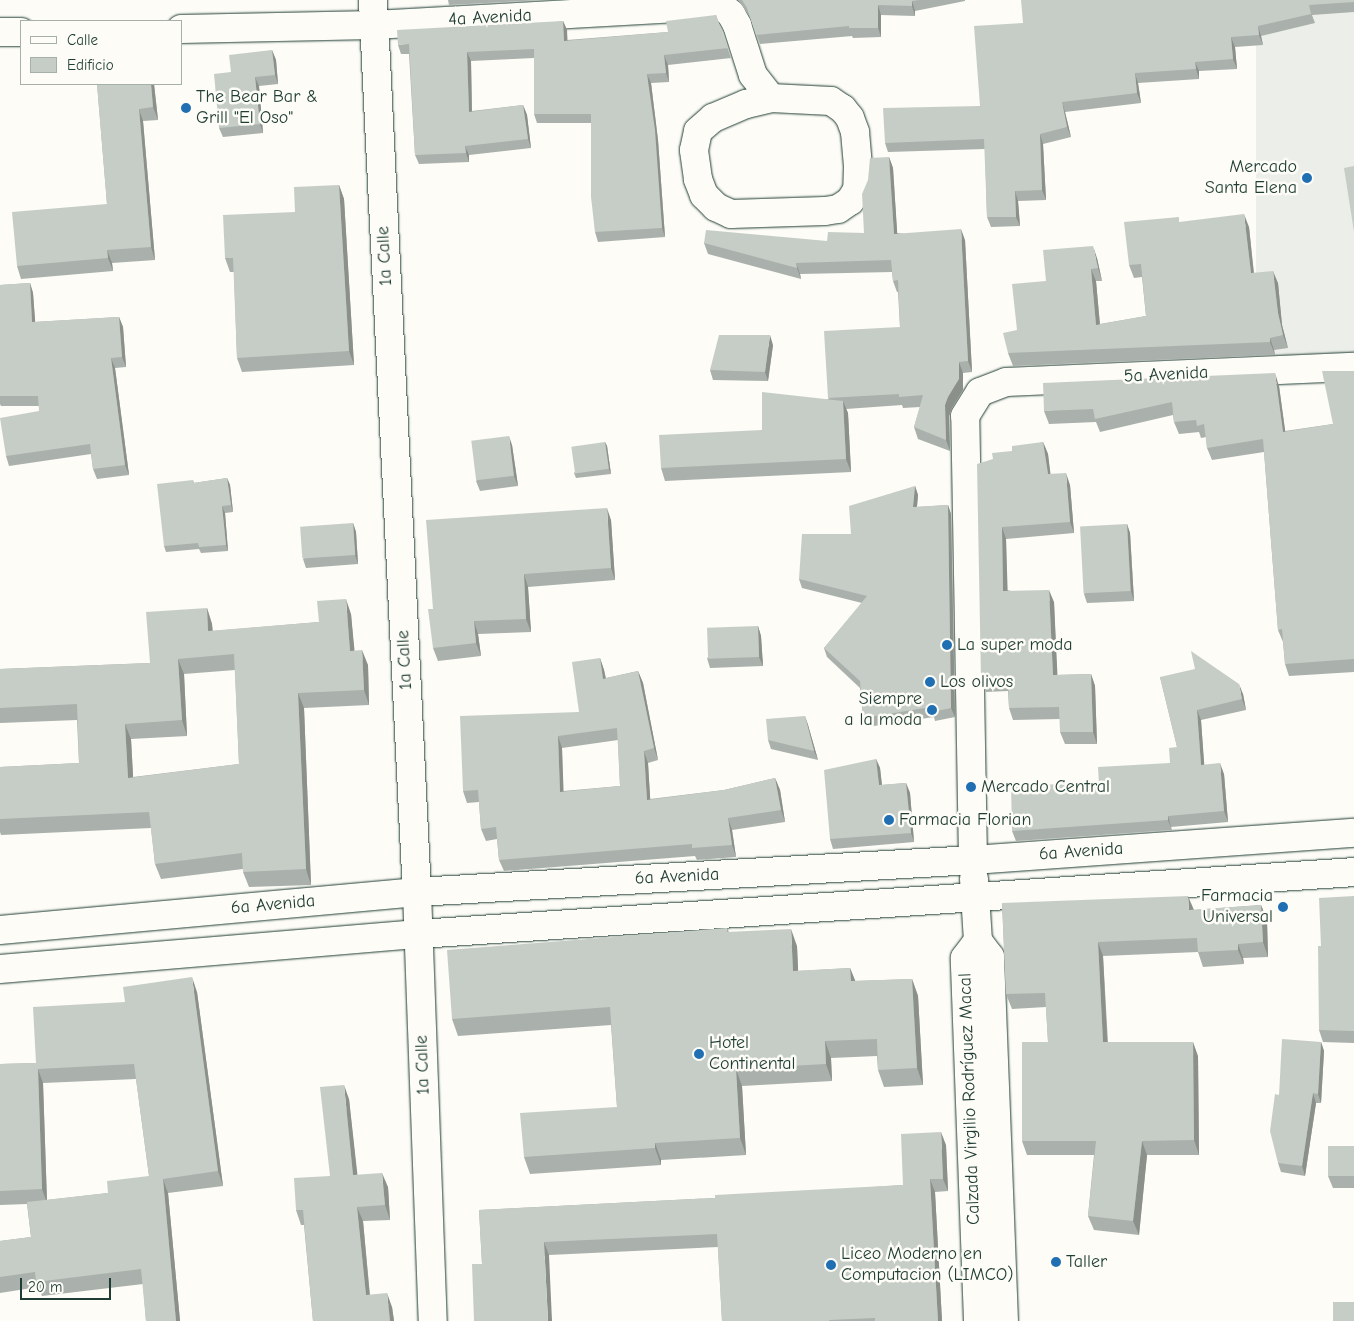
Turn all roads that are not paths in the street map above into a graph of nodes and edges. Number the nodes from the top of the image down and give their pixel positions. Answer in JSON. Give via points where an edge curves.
{"nodes":[{"id":1,"x":373,"y":13,"type":"edge"},
{"id":2,"x":182,"y":29,"type":"edge"},
{"id":3,"x":0,"y":32,"type":"edge"},
{"id":4,"x":20,"y":32,"type":"edge"},
{"id":5,"x":771,"y":98,"type":"junction"},
{"id":6,"x":1354,"y":367,"type":"edge"},
{"id":7,"x":980,"y":392,"type":"joint"},
{"id":8,"x":1354,"y":833,"type":"edge"},
{"id":9,"x":973,"y":860,"type":"junction"},
{"id":10,"x":1354,"y":872,"type":"edge"},
{"id":11,"x":417,"y":892,"type":"junction"},
{"id":12,"x":976,"y":897,"type":"junction"},
{"id":13,"x":0,"y":930,"type":"edge"},
{"id":14,"x":418,"y":934,"type":"junction"},
{"id":15,"x":978,"y":941,"type":"junction"},
{"id":16,"x":0,"y":969,"type":"edge"},
{"id":17,"x":433,"y":1321,"type":"edge"},
{"id":18,"x":978,"y":1321,"type":"edge"},
{"id":19,"x":1004,"y":1321,"type":"edge"}],
"edges":[{"from":1,"to":2,"type":"street","name":"4a Avenida"},
{"from":1,"to":5,"type":"street","name":"4a Avenida","via":[[723,8],[731,14],[753,75]]},
{"from":1,"to":11,"type":"street","name":"1a Calle"},
{"from":3,"to":4,"type":"street"},
{"from":5,"to":5,"type":"street","via":[[832,101],[850,118],[855,132],[858,168],[857,190],[850,202],[838,209],[825,211],[731,214],[716,207],[704,195],[694,150],[698,131],[713,118]]},
{"from":6,"to":7,"type":"street","name":"5a Avenida","via":[[1006,382]]},
{"from":7,"to":9,"type":"street","name":"Calzada Virgilio Rodríguez Macal","via":[[965,416]]},
{"from":8,"to":9,"type":"street","name":"6a Avenida"},
{"from":9,"to":11,"type":"street","name":"6a Avenida"},
{"from":9,"to":12,"type":"street","name":"Calzada Virgilio Rodríguez Macal"},
{"from":10,"to":12,"type":"street"},
{"from":11,"to":13,"type":"street","name":"6a Avenida"},
{"from":11,"to":14,"type":"street","name":"1a Calle"},
{"from":12,"to":14,"type":"street"},
{"from":12,"to":15,"type":"street","name":"Calzada Virgilio Rodríguez Macal"},
{"from":14,"to":16,"type":"street"},
{"from":14,"to":17,"type":"street","name":"1a Calle"},
{"from":15,"to":18,"type":"street","name":"Calzada Virgilio Rodríguez Macal","via":[[965,958]]},
{"from":15,"to":19,"type":"street","name":"Calzada Virgilio Rodríguez Macal","via":[[990,957]]}]}
